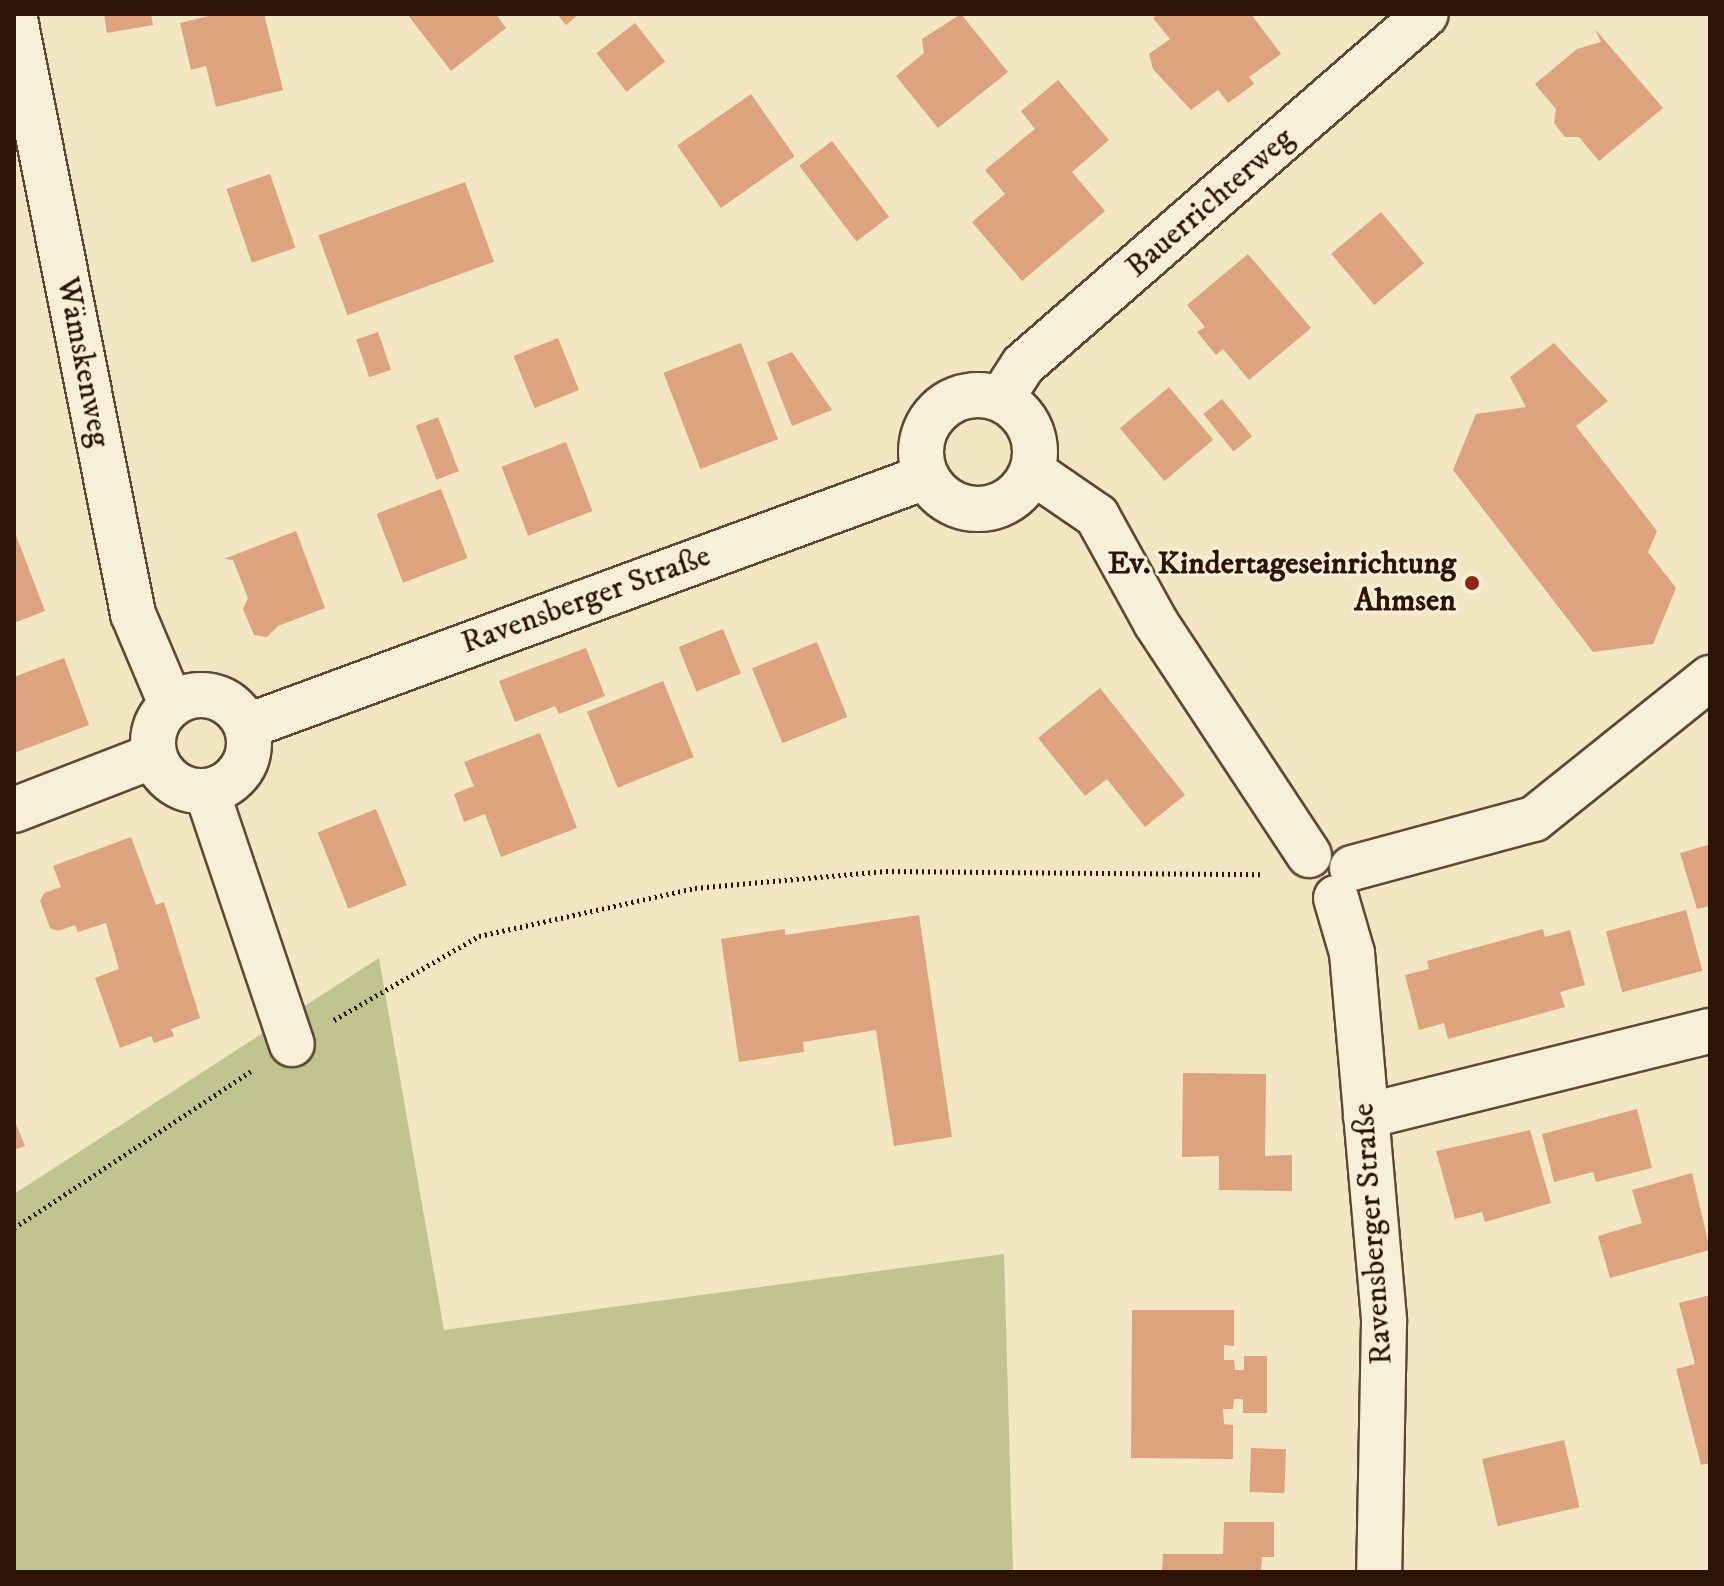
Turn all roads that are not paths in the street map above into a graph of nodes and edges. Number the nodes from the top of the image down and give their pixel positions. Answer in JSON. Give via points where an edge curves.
{"nodes":[{"id":1,"x":14,"y":14,"type":"edge"},
{"id":2,"x":1426,"y":14,"type":"edge"},
{"id":3,"x":1001,"y":399,"type":"junction"},
{"id":4,"x":1033,"y":472,"type":"junction"},
{"id":5,"x":925,"y":477,"type":"junction"},
{"id":6,"x":1710,"y":678,"type":"edge"},
{"id":7,"x":171,"y":704,"type":"junction"},
{"id":8,"x":248,"y":726,"type":"junction"},
{"id":9,"x":153,"y":756,"type":"junction"},
{"id":10,"x":207,"y":792,"type":"junction"},
{"id":11,"x":14,"y":810,"type":"edge"},
{"id":12,"x":1344,"y":883,"type":"junction"},
{"id":13,"x":1710,"y":1031,"type":"edge"},
{"id":14,"x":292,"y":1044,"type":"road end"},
{"id":15,"x":1366,"y":1116,"type":"junction"},
{"id":16,"x":1379,"y":1572,"type":"edge"}],
"edges":[{"from":1,"to":7,"type":"street","name":"Wämskenweg","via":[[133,614]]},
{"from":2,"to":3,"type":"street","name":"Bauerrichterweg","via":[[1023,365]]},
{"from":3,"to":4,"type":"street","via":[[1024,417],[1036,444]]},
{"from":3,"to":5,"type":"street","via":[[979,394],[956,398],[937,412],[922,443]]},
{"from":4,"to":5,"type":"street","via":[[1018,495],[994,508],[967,509],[943,498]]},
{"from":4,"to":12,"type":"street","via":[[1097,516],[1156,623],[1305,864],[1306,890],[1319,899]]},
{"from":5,"to":8,"type":"street","name":"Ravensberger Straße"},
{"from":6,"to":12,"type":"street","via":[[1534,819]]},
{"from":7,"to":8,"type":"street","via":[[193,694],[215,696],[235,708]]},
{"from":7,"to":9,"type":"street","via":[[158,718]]},
{"from":8,"to":10,"type":"street","via":[[249,755],[234,780]]},
{"from":9,"to":10,"type":"street","via":[[174,784]]},
{"from":9,"to":11,"type":"street"},
{"from":10,"to":14,"type":"street"},
{"from":12,"to":15,"type":"street","name":"Ravensberger Straße"},
{"from":13,"to":15,"type":"street"},
{"from":15,"to":16,"type":"street","name":"Ravensberger Straße","via":[[1384,1322]]}]}
